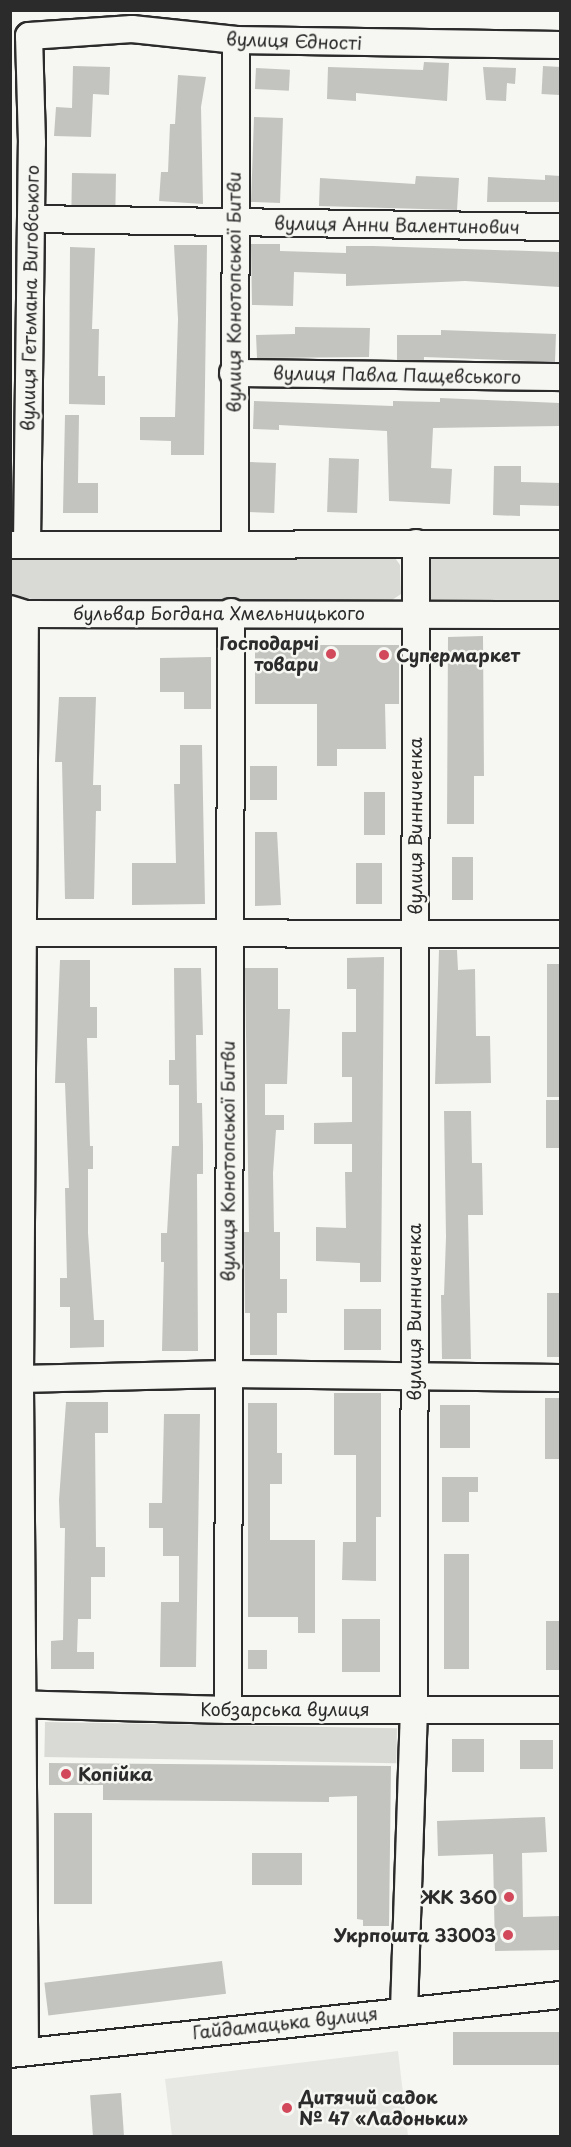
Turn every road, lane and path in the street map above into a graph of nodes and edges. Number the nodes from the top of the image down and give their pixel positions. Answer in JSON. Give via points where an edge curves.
{"nodes":[{"id":1,"x":29,"y":36,"type":"joint"},
{"id":2,"x":236,"y":40,"type":"junction"},
{"id":3,"x":561,"y":45,"type":"edge"},
{"id":4,"x":31,"y":219,"type":"junction"},
{"id":5,"x":233,"y":222,"type":"junction"},
{"id":6,"x":561,"y":227,"type":"edge"},
{"id":7,"x":233,"y":373,"type":"junction"},
{"id":8,"x":561,"y":377,"type":"edge"},
{"id":9,"x":416,"y":543,"type":"junction"},
{"id":10,"x":19,"y":544,"type":"edge"},
{"id":11,"x":235,"y":544,"type":"junction"},
{"id":12,"x":561,"y":544,"type":"edge"},
{"id":13,"x":18,"y":611,"type":"edge"},
{"id":14,"x":231,"y":612,"type":"junction"},
{"id":15,"x":414,"y":613,"type":"junction"},
{"id":16,"x":561,"y":615,"type":"edge"},
{"id":17,"x":24,"y":933,"type":"junction"},
{"id":18,"x":228,"y":933,"type":"junction"},
{"id":19,"x":416,"y":934,"type":"junction"},
{"id":20,"x":561,"y":934,"type":"edge"},
{"id":21,"x":16,"y":1142,"type":"edge"},
{"id":22,"x":228,"y":1374,"type":"junction"},
{"id":23,"x":413,"y":1375,"type":"junction"},
{"id":24,"x":561,"y":1378,"type":"edge"},
{"id":25,"x":20,"y":1379,"type":"junction"},
{"id":26,"x":16,"y":1704,"type":"edge"},
{"id":27,"x":228,"y":1710,"type":"junction"},
{"id":28,"x":414,"y":1710,"type":"junction"},
{"id":29,"x":561,"y":1710,"type":"edge"},
{"id":30,"x":561,"y":1995,"type":"edge"},
{"id":31,"x":404,"y":2010,"type":"junction"},
{"id":32,"x":18,"y":2053,"type":"edge"}],
"edges":[{"from":1,"to":2,"type":"street","name":"вулиця Єдності","via":[[132,29]]},
{"from":1,"to":4,"type":"street","name":"вулиця Гетьмана Виговського"},
{"from":2,"to":3,"type":"street","name":"вулиця Єдності"},
{"from":2,"to":5,"type":"street","name":"вулиця Конотопської Битви"},
{"from":4,"to":5,"type":"street","name":"вулиця Анни Валентинович"},
{"from":4,"to":10,"type":"street","name":"вулиця Гетьмана Виговського"},
{"from":5,"to":6,"type":"street","name":"вулиця Анни Валентинович"},
{"from":5,"to":7,"type":"street","name":"вулиця Конотопської Битви"},
{"from":7,"to":8,"type":"street","name":"вулиця Павла Пащевського"},
{"from":7,"to":11,"type":"street","name":"вулиця Конотопської Битви"},
{"from":9,"to":11,"type":"street"},
{"from":9,"to":12,"type":"street"},
{"from":9,"to":15,"type":"street"},
{"from":10,"to":11,"type":"street"},
{"from":13,"to":14,"type":"street","name":"бульвар Богдана Хмельницького"},
{"from":13,"to":17,"type":"street"},
{"from":14,"to":15,"type":"street","name":"бульвар Богдана Хмельницького"},
{"from":14,"to":18,"type":"street","name":"вулиця Конотопської Битви"},
{"from":15,"to":16,"type":"street","name":"бульвар Богдана Хмельницького"},
{"from":15,"to":19,"type":"street","name":"вулиця Винниченка"},
{"from":17,"to":18,"type":"street"},
{"from":17,"to":21,"type":"street"},
{"from":18,"to":19,"type":"street"},
{"from":18,"to":22,"type":"street","name":"вулиця Конотопської Битви"},
{"from":19,"to":20,"type":"street"},
{"from":19,"to":23,"type":"street","name":"вулиця Винниченка"},
{"from":21,"to":25,"type":"street"},
{"from":22,"to":23,"type":"street"},
{"from":22,"to":25,"type":"street"},
{"from":22,"to":27,"type":"street","name":"вулиця Конотопської Битви"},
{"from":23,"to":24,"type":"street"},
{"from":23,"to":28,"type":"street","name":"вулиця Винниченка"},
{"from":25,"to":26,"type":"street"},
{"from":26,"to":27,"type":"street","name":"Кобзарська вулиця"},
{"from":26,"to":32,"type":"street"},
{"from":27,"to":28,"type":"street","name":"Кобзарська вулиця"},
{"from":28,"to":29,"type":"street","name":"Кобзарська вулиця"},
{"from":28,"to":31,"type":"street","name":"вулиця Винниченка"},
{"from":30,"to":31,"type":"street","name":"Гайдамацька вулиця"},
{"from":31,"to":32,"type":"street","name":"Гайдамацька вулиця"}]}
